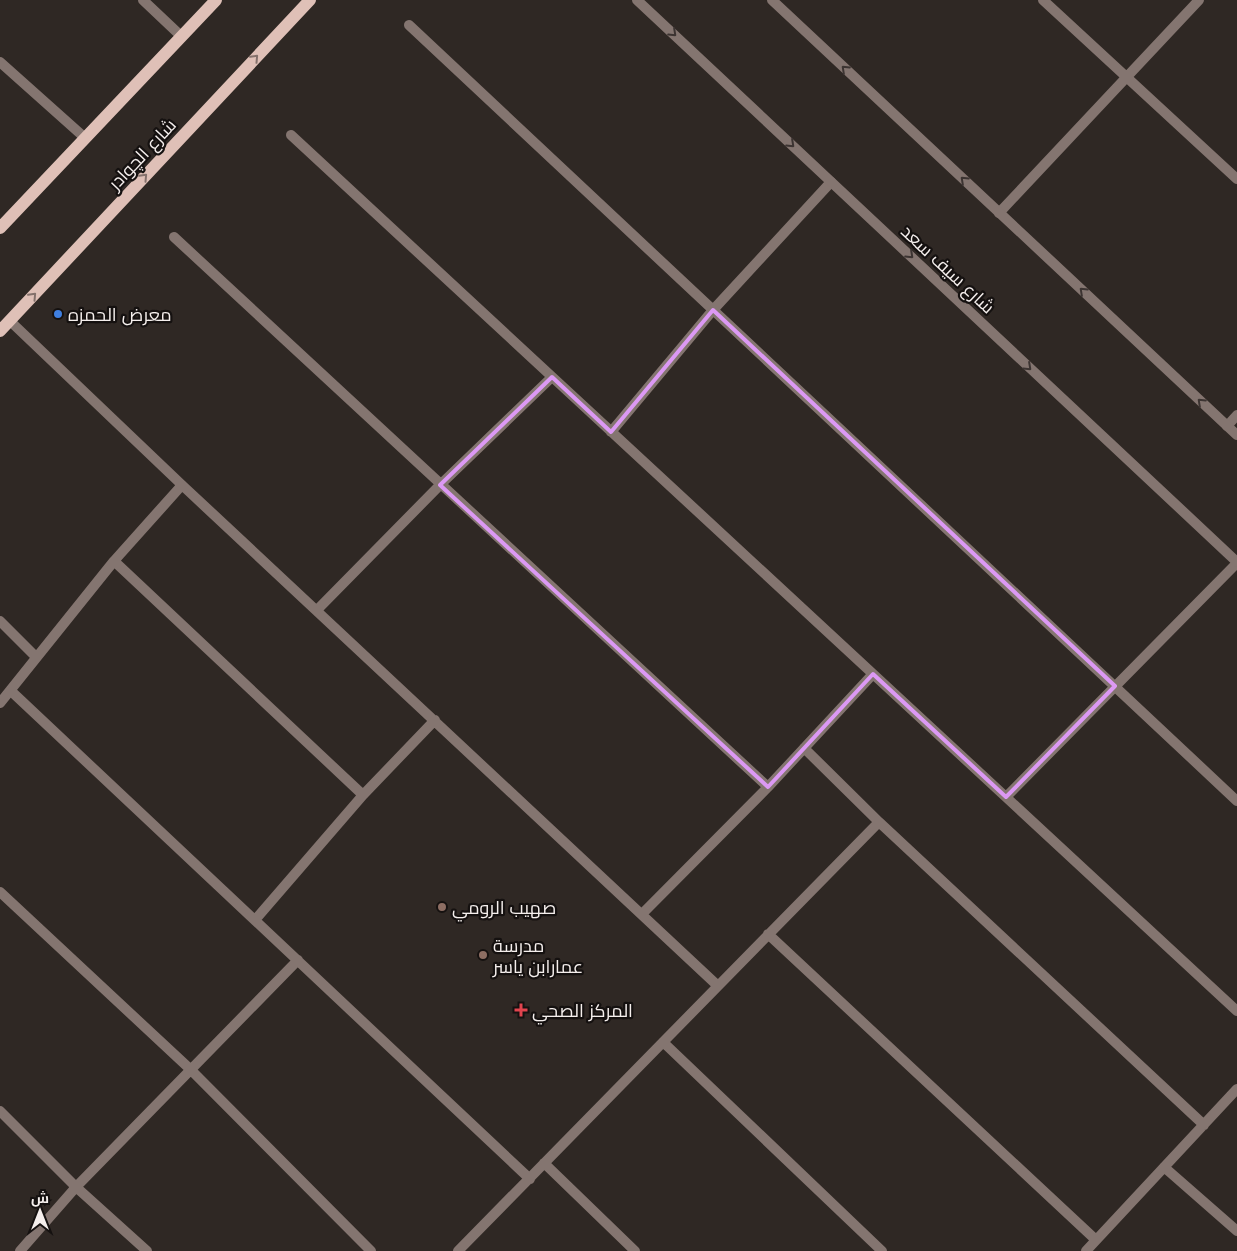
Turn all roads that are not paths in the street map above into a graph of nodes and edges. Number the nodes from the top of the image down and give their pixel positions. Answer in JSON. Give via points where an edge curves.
{"nodes":[{"id":1,"x":143,"y":0,"type":"edge"},
{"id":2,"x":216,"y":0,"type":"edge"},
{"id":3,"x":310,"y":0,"type":"edge"},
{"id":4,"x":637,"y":0,"type":"edge"},
{"id":5,"x":772,"y":0,"type":"edge"},
{"id":6,"x":1043,"y":0,"type":"edge"},
{"id":7,"x":1198,"y":0,"type":"edge"},
{"id":8,"x":409,"y":25,"type":"dead end"},
{"id":9,"x":182,"y":36,"type":"junction"},
{"id":10,"x":0,"y":62,"type":"edge"},
{"id":11,"x":1126,"y":78,"type":"junction"},
{"id":12,"x":291,"y":135,"type":"dead end"},
{"id":13,"x":84,"y":137,"type":"junction"},
{"id":14,"x":1237,"y":179,"type":"edge"},
{"id":15,"x":831,"y":182,"type":"junction"},
{"id":16,"x":999,"y":213,"type":"junction"},
{"id":17,"x":0,"y":228,"type":"edge"},
{"id":18,"x":174,"y":237,"type":"dead end"},
{"id":19,"x":713,"y":310,"type":"junction"},
{"id":20,"x":10,"y":321,"type":"junction"},
{"id":21,"x":0,"y":331,"type":"edge"},
{"id":22,"x":552,"y":377,"type":"junction"},
{"id":23,"x":1237,"y":415,"type":"edge"},
{"id":24,"x":1227,"y":426,"type":"junction"},
{"id":25,"x":612,"y":432,"type":"junction"},
{"id":26,"x":1237,"y":435,"type":"edge"},
{"id":27,"x":182,"y":485,"type":"junction"},
{"id":28,"x":440,"y":485,"type":"junction"},
{"id":29,"x":114,"y":561,"type":"junction"},
{"id":30,"x":1237,"y":563,"type":"edge"},
{"id":31,"x":317,"y":610,"type":"junction"},
{"id":32,"x":0,"y":621,"type":"edge"},
{"id":33,"x":36,"y":656,"type":"junction"},
{"id":34,"x":873,"y":674,"type":"junction"},
{"id":35,"x":1115,"y":686,"type":"junction"},
{"id":36,"x":11,"y":691,"type":"junction"},
{"id":37,"x":0,"y":703,"type":"edge"},
{"id":38,"x":435,"y":720,"type":"junction"},
{"id":39,"x":804,"y":748,"type":"junction"},
{"id":40,"x":768,"y":787,"type":"junction"},
{"id":41,"x":363,"y":795,"type":"junction"},
{"id":42,"x":1006,"y":797,"type":"junction"},
{"id":43,"x":1237,"y":801,"type":"edge"},
{"id":44,"x":879,"y":822,"type":"junction"},
{"id":45,"x":0,"y":892,"type":"edge"},
{"id":46,"x":642,"y":914,"type":"junction"},
{"id":47,"x":255,"y":920,"type":"junction"},
{"id":48,"x":768,"y":934,"type":"junction"},
{"id":49,"x":298,"y":960,"type":"junction"},
{"id":50,"x":718,"y":986,"type":"junction"},
{"id":51,"x":1237,"y":1011,"type":"edge"},
{"id":52,"x":663,"y":1042,"type":"junction"},
{"id":53,"x":190,"y":1068,"type":"junction"},
{"id":54,"x":1237,"y":1089,"type":"edge"},
{"id":55,"x":0,"y":1111,"type":"edge"},
{"id":56,"x":1204,"y":1125,"type":"junction"},
{"id":57,"x":544,"y":1163,"type":"junction"},
{"id":58,"x":1164,"y":1167,"type":"junction"},
{"id":59,"x":530,"y":1179,"type":"junction"},
{"id":60,"x":76,"y":1187,"type":"junction"},
{"id":61,"x":1237,"y":1231,"type":"edge"},
{"id":62,"x":1096,"y":1240,"type":"junction"},
{"id":63,"x":20,"y":1251,"type":"edge"},
{"id":64,"x":147,"y":1251,"type":"edge"},
{"id":65,"x":371,"y":1251,"type":"edge"},
{"id":66,"x":458,"y":1251,"type":"edge"},
{"id":67,"x":635,"y":1251,"type":"edge"},
{"id":68,"x":882,"y":1251,"type":"edge"},
{"id":69,"x":1086,"y":1251,"type":"edge"}],
"edges":[{"from":1,"to":9,"type":"street"},
{"from":2,"to":9,"type":"main road"},
{"from":20,"to":3,"type":"main road","name":"شارع الچوادر","one_way":true},
{"from":4,"to":15,"type":"street","name":"شارع سيف سعد","one_way":true},
{"from":16,"to":5,"type":"street","one_way":true},
{"from":6,"to":11,"type":"street"},
{"from":7,"to":11,"type":"street"},
{"from":8,"to":19,"type":"street"},
{"from":9,"to":13,"type":"main road"},
{"from":10,"to":13,"type":"street"},
{"from":11,"to":14,"type":"street"},
{"from":11,"to":16,"type":"street"},
{"from":12,"to":22,"type":"street"},
{"from":13,"to":17,"type":"main road"},
{"from":15,"to":19,"type":"street"},
{"from":15,"to":30,"type":"street","name":"شارع سيف سعد","one_way":true},
{"from":24,"to":16,"type":"street","one_way":true},
{"from":18,"to":28,"type":"street"},
{"from":19,"to":25,"type":"street"},
{"from":19,"to":35,"type":"street"},
{"from":20,"to":21,"type":"main road","name":"شارع الچوادر"},
{"from":20,"to":27,"type":"street"},
{"from":22,"to":25,"type":"street"},
{"from":22,"to":28,"type":"street"},
{"from":23,"to":24,"type":"street"},
{"from":24,"to":26,"type":"street"},
{"from":25,"to":34,"type":"street"},
{"from":27,"to":29,"type":"street"},
{"from":27,"to":31,"type":"street"},
{"from":28,"to":31,"type":"street"},
{"from":28,"to":40,"type":"street"},
{"from":29,"to":33,"type":"street"},
{"from":29,"to":41,"type":"street"},
{"from":30,"to":35,"type":"street"},
{"from":31,"to":38,"type":"street"},
{"from":32,"to":33,"type":"street"},
{"from":33,"to":36,"type":"street"},
{"from":34,"to":39,"type":"street"},
{"from":34,"to":42,"type":"street"},
{"from":35,"to":42,"type":"street"},
{"from":35,"to":43,"type":"street"},
{"from":36,"to":37,"type":"street"},
{"from":36,"to":47,"type":"street"},
{"from":38,"to":41,"type":"street"},
{"from":38,"to":46,"type":"street"},
{"from":39,"to":40,"type":"street"},
{"from":39,"to":44,"type":"street"},
{"from":40,"to":46,"type":"street"},
{"from":41,"to":47,"type":"street"},
{"from":42,"to":51,"type":"street"},
{"from":44,"to":48,"type":"street"},
{"from":44,"to":56,"type":"street"},
{"from":45,"to":53,"type":"street"},
{"from":46,"to":50,"type":"street"},
{"from":47,"to":49,"type":"street"},
{"from":48,"to":50,"type":"street"},
{"from":48,"to":62,"type":"street"},
{"from":49,"to":53,"type":"street"},
{"from":49,"to":59,"type":"street"},
{"from":50,"to":52,"type":"street"},
{"from":52,"to":57,"type":"street"},
{"from":52,"to":68,"type":"street"},
{"from":53,"to":60,"type":"street"},
{"from":53,"to":65,"type":"street"},
{"from":54,"to":56,"type":"street"},
{"from":55,"to":60,"type":"street"},
{"from":56,"to":58,"type":"street"},
{"from":57,"to":59,"type":"street"},
{"from":57,"to":67,"type":"street"},
{"from":58,"to":61,"type":"street"},
{"from":58,"to":62,"type":"street"},
{"from":59,"to":66,"type":"street"},
{"from":60,"to":63,"type":"street"},
{"from":60,"to":64,"type":"street"},
{"from":62,"to":69,"type":"street"}]}
